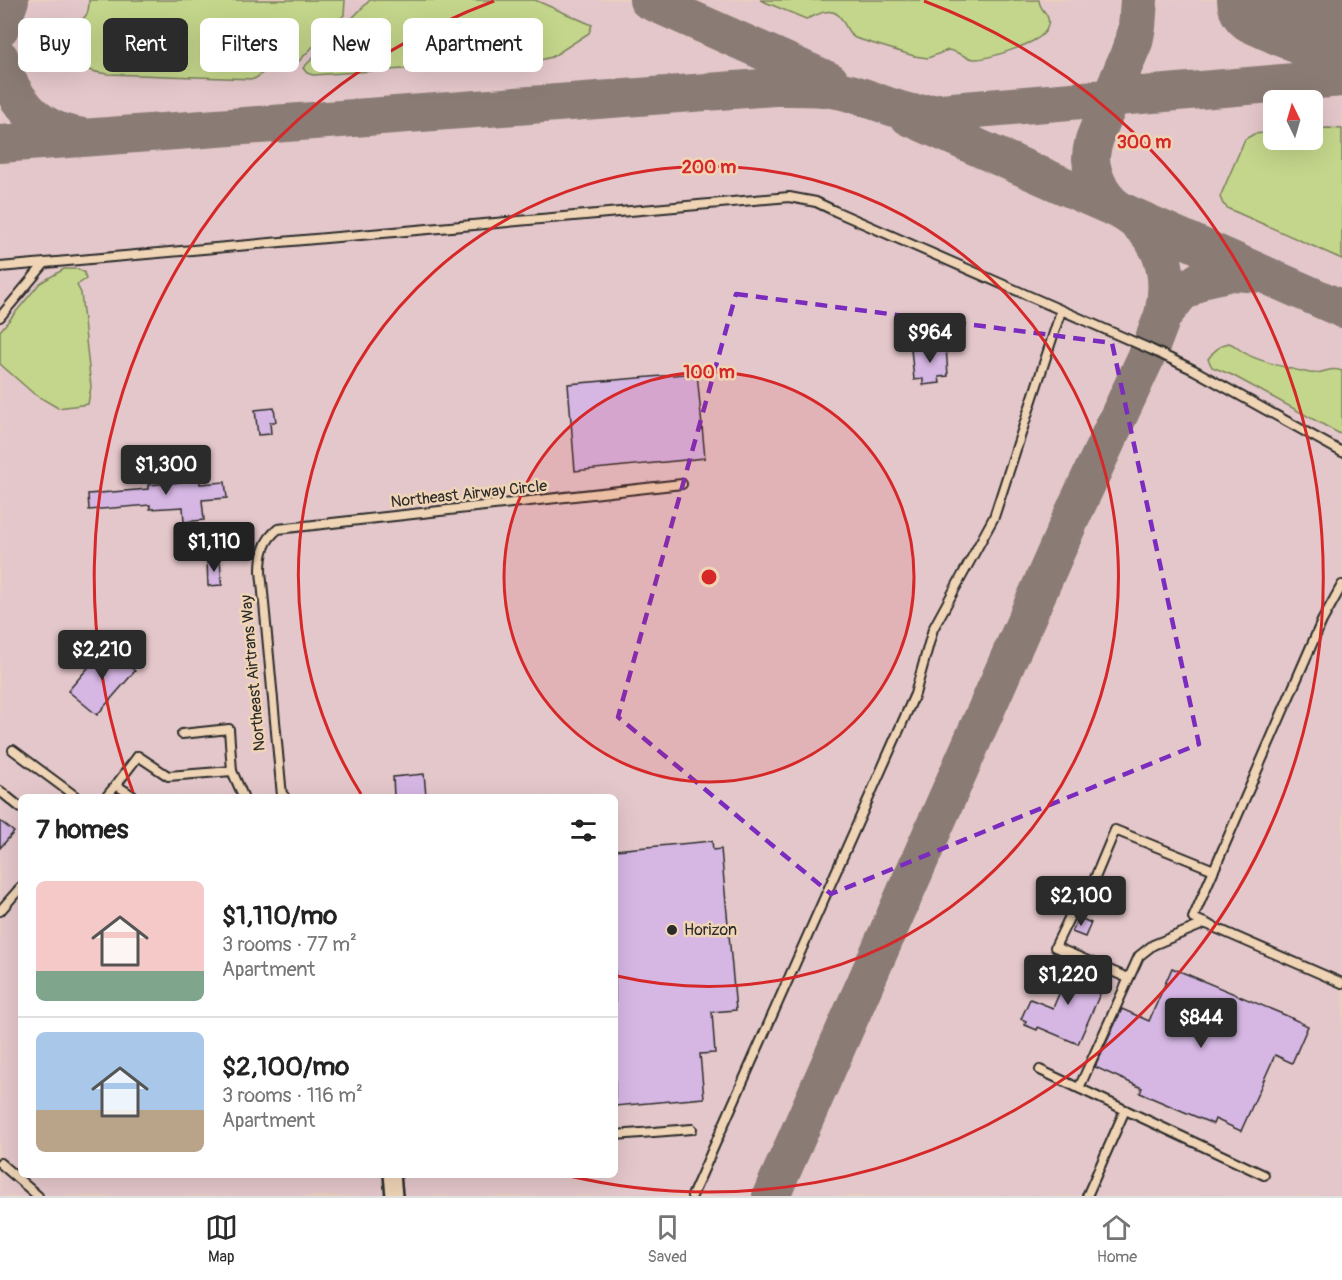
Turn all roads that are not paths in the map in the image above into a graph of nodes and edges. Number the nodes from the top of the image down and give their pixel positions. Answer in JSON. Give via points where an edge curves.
{"nodes":[{"id":1,"x":45,"y":263,"type":"junction"},
{"id":2,"x":0,"y":267,"type":"edge"},
{"id":3,"x":1060,"y":311,"type":"junction"},
{"id":4,"x":0,"y":316,"type":"edge"},
{"id":5,"x":1342,"y":452,"type":"edge"},
{"id":6,"x":682,"y":484,"type":"dead end"},
{"id":7,"x":266,"y":544,"type":"joint"},
{"id":8,"x":1342,"y":585,"type":"edge"},
{"id":9,"x":182,"y":734,"type":"dead end"},
{"id":10,"x":13,"y":750,"type":"dead end"},
{"id":11,"x":232,"y":771,"type":"junction"},
{"id":12,"x":116,"y":785,"type":"junction"},
{"id":13,"x":0,"y":791,"type":"edge"},
{"id":14,"x":72,"y":794,"type":"edge"},
{"id":15,"x":109,"y":794,"type":"edge"},
{"id":16,"x":130,"y":794,"type":"edge"},
{"id":17,"x":242,"y":794,"type":"edge"},
{"id":18,"x":282,"y":794,"type":"edge"},
{"id":19,"x":18,"y":806,"type":"edge"},
{"id":20,"x":1214,"y":870,"type":"junction"},
{"id":21,"x":18,"y":890,"type":"edge"},
{"id":22,"x":0,"y":911,"type":"edge"},
{"id":23,"x":1206,"y":923,"type":"junction"},
{"id":24,"x":1128,"y":978,"type":"junction"},
{"id":25,"x":1342,"y":983,"type":"edge"},
{"id":26,"x":1040,"y":1070,"type":"dead end"},
{"id":27,"x":1079,"y":1088,"type":"junction"},
{"id":28,"x":1125,"y":1110,"type":"junction"},
{"id":29,"x":692,"y":1129,"type":"dead end"},
{"id":30,"x":618,"y":1135,"type":"edge"},
{"id":31,"x":0,"y":1163,"type":"edge"},
{"id":32,"x":1264,"y":1175,"type":"dead end"},
{"id":33,"x":392,"y":1178,"type":"edge"},
{"id":34,"x":38,"y":1196,"type":"edge"},
{"id":35,"x":394,"y":1196,"type":"edge"},
{"id":36,"x":692,"y":1196,"type":"edge"},
{"id":37,"x":1087,"y":1196,"type":"edge"}],
"edges":[{"from":1,"to":2,"type":"lane"},
{"from":1,"to":3,"type":"lane","via":[[789,197],[816,202]]},
{"from":1,"to":4,"type":"lane"},
{"from":3,"to":5,"type":"lane","via":[[1194,370]]},
{"from":3,"to":36,"type":"lane","via":[[994,517],[933,629],[915,694]]},
{"from":6,"to":7,"type":"lane","name":"Northeast Airway Circle","via":[[278,529]]},
{"from":7,"to":18,"type":"lane","name":"Northeast Airtrans Way","via":[[261,571]]},
{"from":8,"to":20,"type":"lane","via":[[1322,621]]},
{"from":9,"to":11,"type":"lane","via":[[229,729]]},
{"from":10,"to":14,"type":"lane"},
{"from":11,"to":12,"type":"lane","via":[[168,776],[138,756]]},
{"from":11,"to":17,"type":"lane"},
{"from":12,"to":15,"type":"lane"},
{"from":12,"to":16,"type":"lane"},
{"from":13,"to":19,"type":"lane"},
{"from":20,"to":23,"type":"lane","via":[[1193,918]]},
{"from":20,"to":24,"type":"lane","via":[[1115,830],[1087,897],[1071,914],[1055,947]]},
{"from":21,"to":22,"type":"lane"},
{"from":23,"to":24,"type":"lane","via":[[1153,945],[1139,956]]},
{"from":23,"to":25,"type":"lane"},
{"from":24,"to":27,"type":"lane"},
{"from":26,"to":27,"type":"lane"},
{"from":27,"to":28,"type":"lane"},
{"from":28,"to":32,"type":"lane"},
{"from":28,"to":37,"type":"lane"},
{"from":29,"to":30,"type":"lane"},
{"from":31,"to":34,"type":"lane"},
{"from":33,"to":35,"type":"street"}]}
